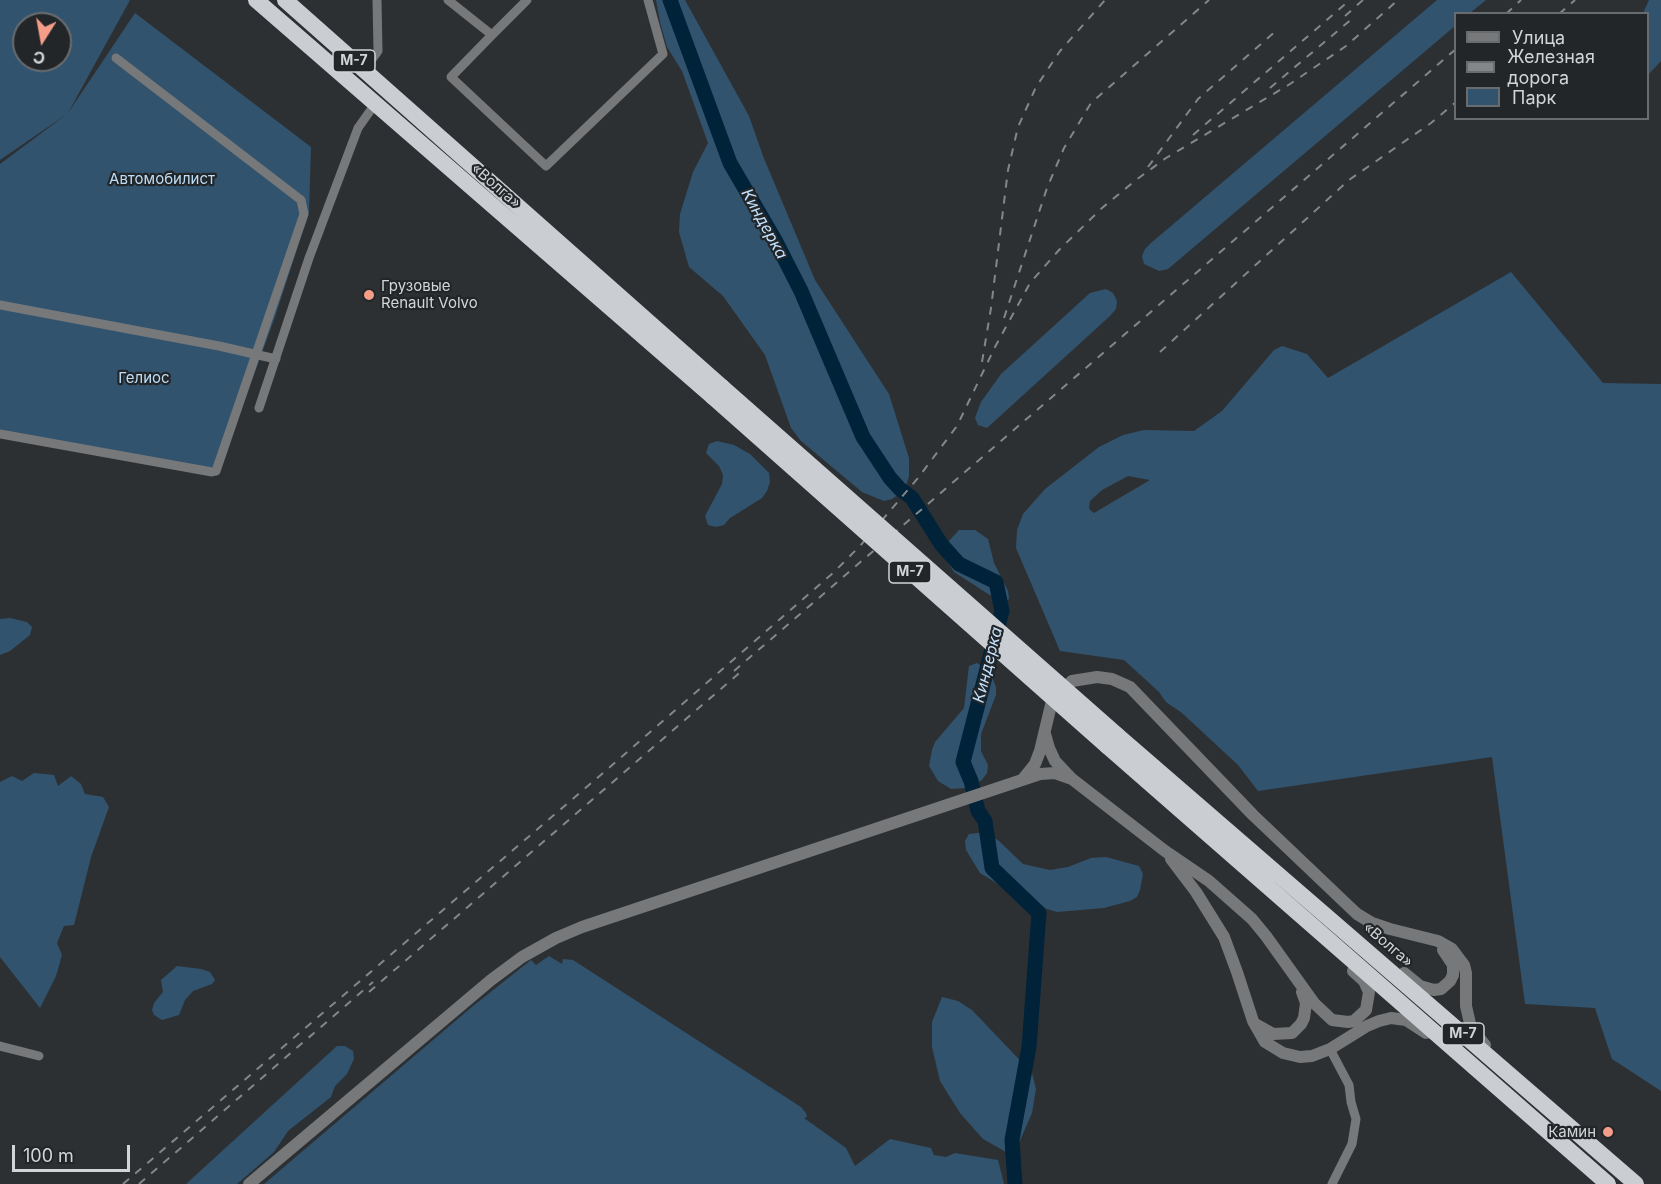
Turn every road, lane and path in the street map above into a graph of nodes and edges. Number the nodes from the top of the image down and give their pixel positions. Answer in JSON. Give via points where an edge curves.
{"nodes":[{"id":1,"x":256,"y":0,"type":"edge"},
{"id":2,"x":285,"y":0,"type":"edge"},
{"id":3,"x":377,"y":0,"type":"edge"},
{"id":4,"x":448,"y":0,"type":"edge"},
{"id":5,"x":527,"y":0,"type":"edge"},
{"id":6,"x":648,"y":0,"type":"edge"},
{"id":7,"x":492,"y":34,"type":"junction"},
{"id":8,"x":116,"y":58,"type":"dead end"},
{"id":9,"x":364,"y":70,"type":"junction"},
{"id":10,"x":375,"y":104,"type":"junction"},
{"id":11,"x":0,"y":305,"type":"edge"},
{"id":12,"x":256,"y":355,"type":"junction"},
{"id":13,"x":276,"y":360,"type":"junction"},
{"id":14,"x":717,"y":392,"type":"junction"},
{"id":15,"x":259,"y":408,"type":"dead end"},
{"id":16,"x":0,"y":434,"type":"edge"},
{"id":17,"x":1044,"y":729,"type":"junction"},
{"id":18,"x":1112,"y":740,"type":"junction"},
{"id":19,"x":1072,"y":779,"type":"junction"},
{"id":20,"x":1022,"y":780,"type":"junction"},
{"id":21,"x":1165,"y":851,"type":"junction"},
{"id":22,"x":1317,"y":930,"type":"junction"},
{"id":23,"x":1418,"y":937,"type":"junction"},
{"id":24,"x":1367,"y":951,"type":"junction"},
{"id":25,"x":1298,"y":982,"type":"junction"},
{"id":26,"x":1253,"y":1021,"type":"junction"},
{"id":27,"x":0,"y":1046,"type":"edge"},
{"id":28,"x":1330,"y":1049,"type":"junction"},
{"id":29,"x":39,"y":1056,"type":"dead end"},
{"id":30,"x":1480,"y":1072,"type":"junction"},
{"id":31,"x":1526,"y":1088,"type":"junction"},
{"id":32,"x":249,"y":1184,"type":"edge"},
{"id":33,"x":1332,"y":1184,"type":"edge"},
{"id":34,"x":1608,"y":1184,"type":"edge"},
{"id":35,"x":1635,"y":1184,"type":"edge"}],
"edges":[{"from":1,"to":10,"type":"highway","name":"«Волга»","number":"М-7"},
{"from":2,"to":9,"type":"highway","name":"«Волга»","number":"М-7"},
{"from":3,"to":9,"type":"street","via":[[378,51]]},
{"from":4,"to":7,"type":"street"},
{"from":5,"to":7,"type":"street"},
{"from":6,"to":7,"type":"street","via":[[663,54],[546,166],[451,77]]},
{"from":8,"to":12,"type":"street","via":[[301,200],[304,214]]},
{"from":9,"to":14,"type":"highway","name":"«Волга»","number":"М-7"},
{"from":10,"to":13,"type":"street","via":[[358,128]]},
{"from":10,"to":14,"type":"highway","name":"«Волга»","number":"М-7"},
{"from":11,"to":12,"type":"street"},
{"from":12,"to":13,"type":"street"},
{"from":12,"to":16,"type":"street","via":[[216,471]]},
{"from":13,"to":15,"type":"street"},
{"from":14,"to":18,"type":"highway","number":"М-7","bridge":true},
{"from":17,"to":19,"type":"street","via":[[1055,761]]},
{"from":17,"to":20,"type":"street","via":[[1035,764]]},
{"from":17,"to":23,"type":"street","via":[[1051,705],[1072,681],[1097,677],[1130,687],[1357,914]]},
{"from":18,"to":22,"type":"highway","number":"М-7"},
{"from":18,"to":24,"type":"highway","name":"«Волга»","number":"М-7"},
{"from":19,"to":20,"type":"street","via":[[1046,773]]},
{"from":19,"to":21,"type":"street"},
{"from":20,"to":32,"type":"street","via":[[556,938],[491,980]]},
{"from":21,"to":25,"type":"street","via":[[1209,881],[1252,919]]},
{"from":21,"to":26,"type":"street","via":[[1224,937]]},
{"from":22,"to":25,"type":"street","via":[[1368,987],[1366,1010],[1354,1021],[1332,1020]]},
{"from":22,"to":30,"type":"highway","number":"М-7"},
{"from":23,"to":24,"type":"street","via":[[1446,952],[1453,965],[1450,981],[1441,988],[1420,986],[1392,963]]},
{"from":23,"to":31,"type":"street","via":[[1438,941],[1458,956],[1466,973],[1471,1028]]},
{"from":24,"to":31,"type":"highway","name":"«Волга»","number":"М-7"},
{"from":25,"to":26,"type":"street","via":[[1306,1003],[1301,1024],[1292,1033],[1274,1034]]},
{"from":26,"to":28,"type":"street","via":[[1265,1042],[1283,1053],[1312,1056]]},
{"from":27,"to":29,"type":"street"},
{"from":28,"to":30,"type":"street","via":[[1379,1020],[1406,1020],[1459,1061]]},
{"from":28,"to":33,"type":"street","via":[[1349,1084],[1356,1119],[1352,1144]]},
{"from":30,"to":34,"type":"highway","number":"М-7"},
{"from":31,"to":35,"type":"highway","name":"«Волга»","number":"М-7"}]}
